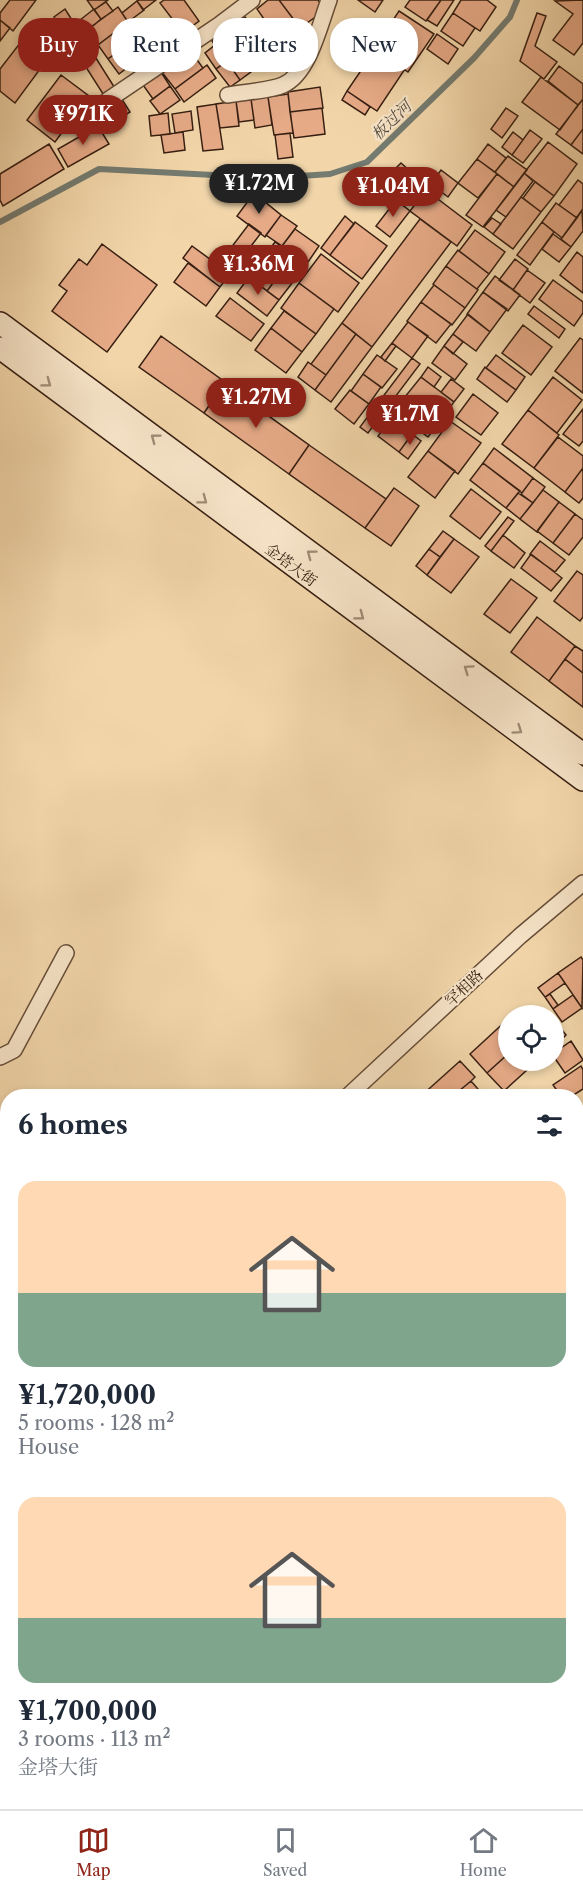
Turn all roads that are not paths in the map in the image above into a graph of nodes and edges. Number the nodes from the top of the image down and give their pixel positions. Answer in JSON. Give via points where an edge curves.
{"nodes":[{"id":1,"x":252,"y":0,"type":"edge"},
{"id":2,"x":329,"y":0,"type":"edge"},
{"id":3,"x":228,"y":95,"type":"dead end"},
{"id":4,"x":108,"y":100,"type":"dead end"},
{"id":5,"x":0,"y":322,"type":"edge"},
{"id":6,"x":0,"y":348,"type":"edge"},
{"id":7,"x":583,"y":754,"type":"edge"},
{"id":8,"x":583,"y":780,"type":"edge"},
{"id":9,"x":583,"y":883,"type":"edge"},
{"id":10,"x":66,"y":953,"type":"dead end"},
{"id":11,"x":0,"y":1058,"type":"edge"},
{"id":12,"x":356,"y":1089,"type":"edge"}],
"edges":[{"from":1,"to":4,"type":"street"},
{"from":2,"to":3,"type":"street","via":[[309,56],[297,73],[284,85]]},
{"from":7,"to":5,"type":"main road","name":"金塔大街","one_way":true},
{"from":6,"to":8,"type":"main road","name":"金塔大街","one_way":true},
{"from":9,"to":12,"type":"street","name":"罕相路","via":[[520,936]]},
{"from":10,"to":11,"type":"street","via":[[14,1050]]}]}
